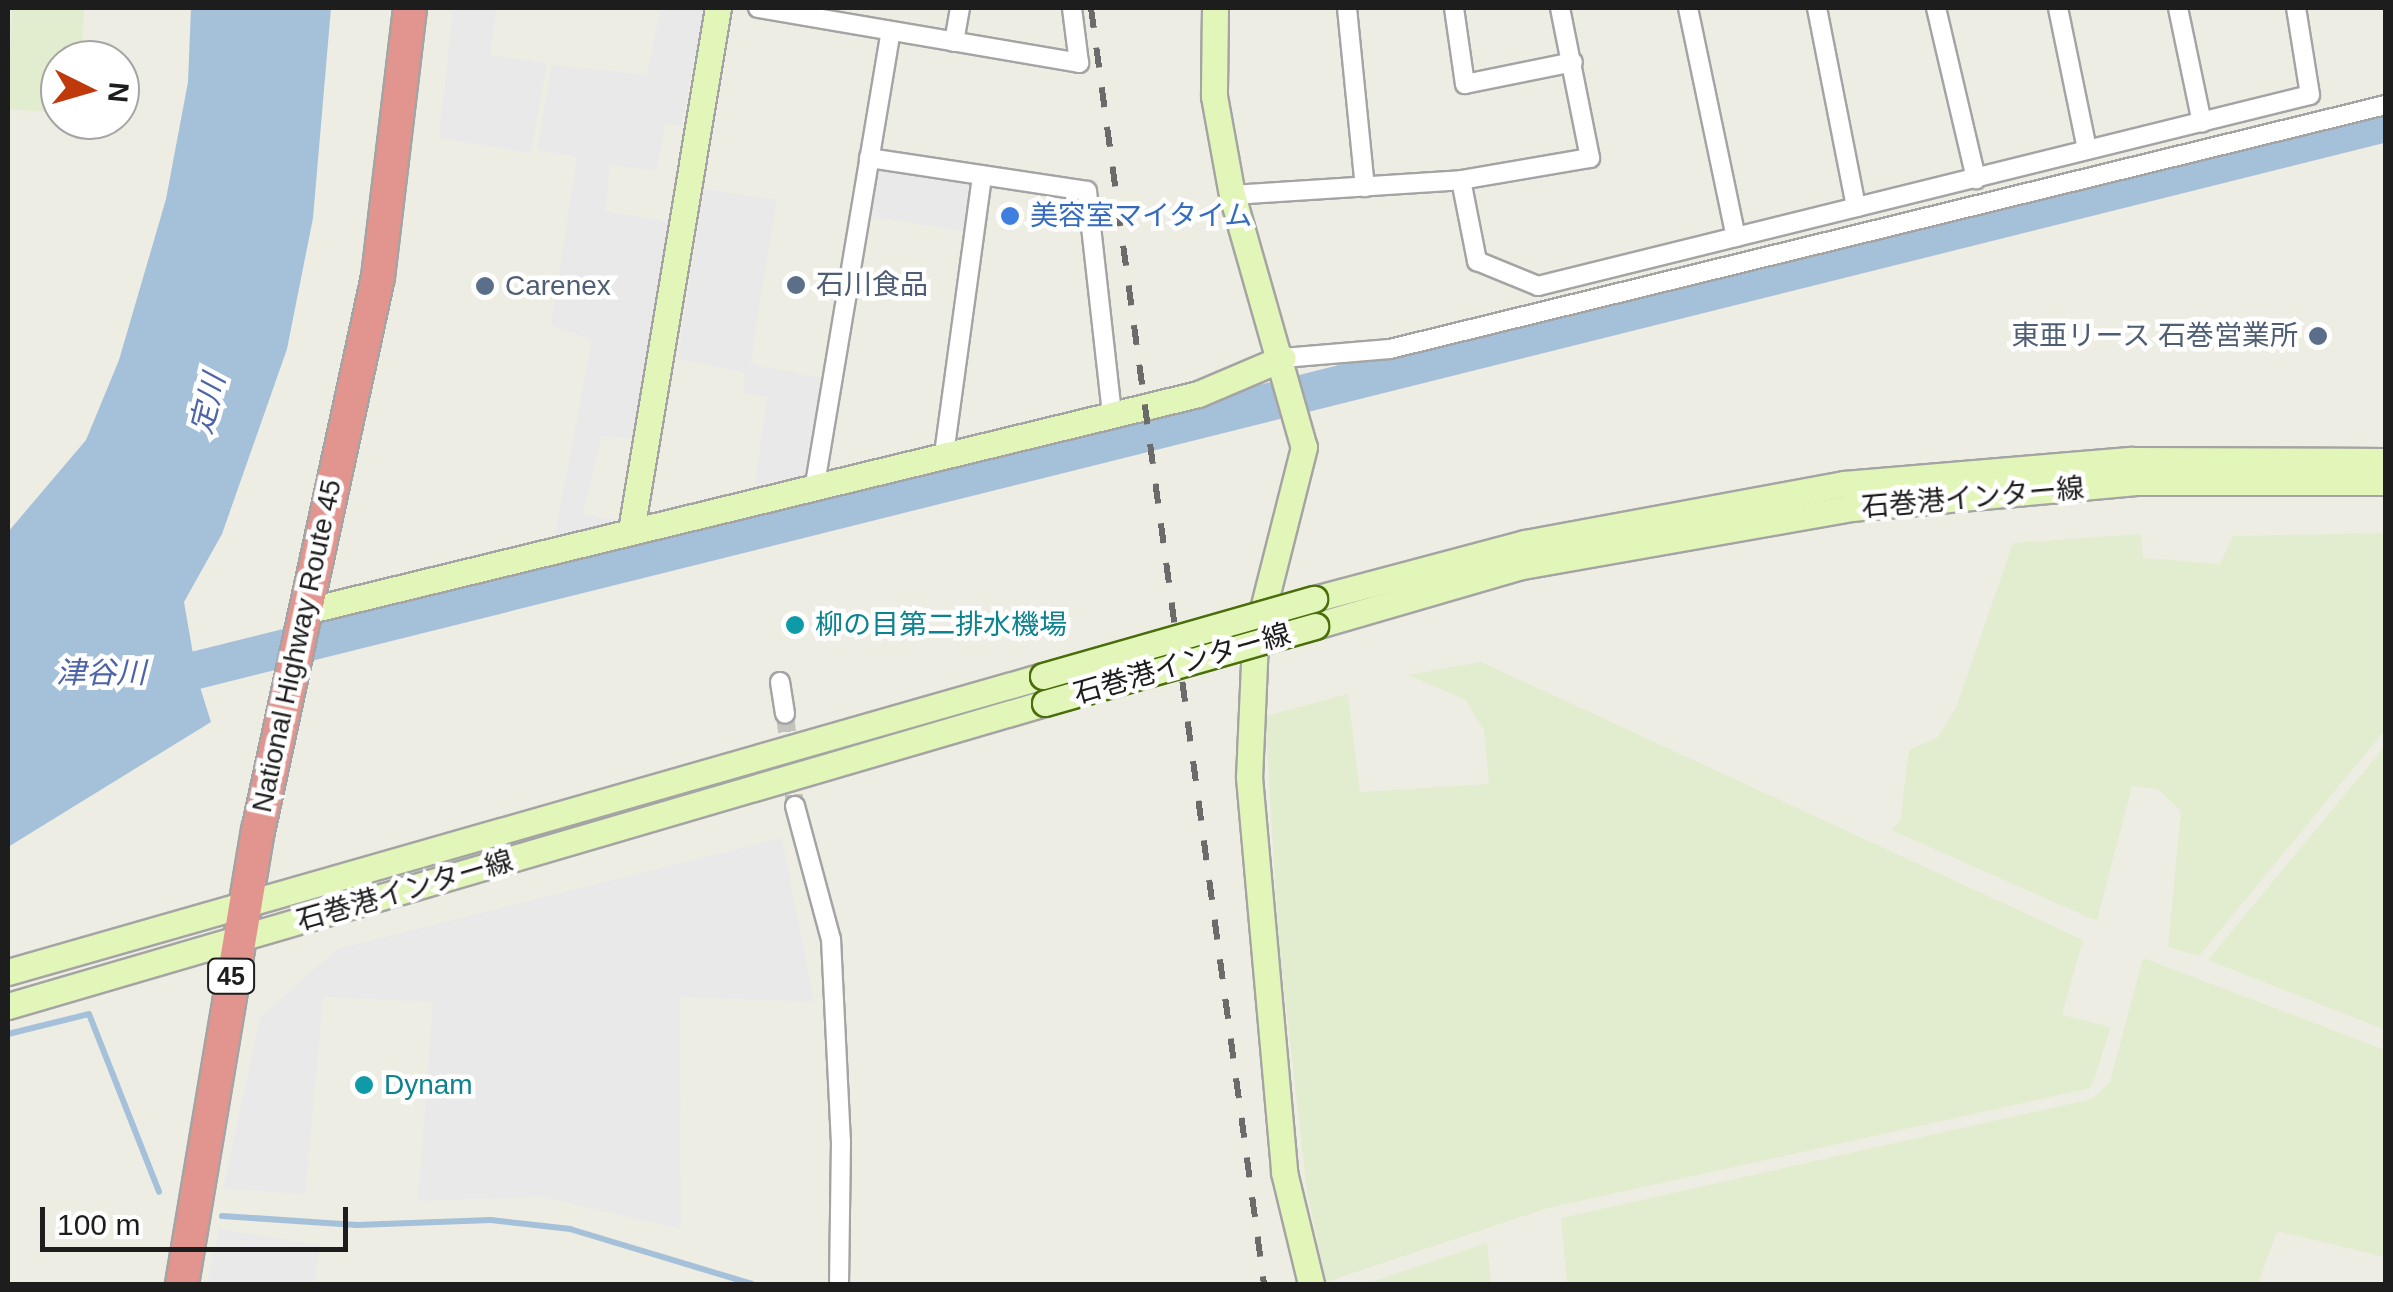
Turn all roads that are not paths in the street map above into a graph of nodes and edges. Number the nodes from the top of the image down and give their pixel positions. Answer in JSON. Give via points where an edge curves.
{"nodes":[{"id":1,"x":410,"y":8,"type":"edge"},
{"id":2,"x":718,"y":8,"type":"edge"},
{"id":3,"x":758,"y":8,"type":"edge"},
{"id":4,"x":960,"y":8,"type":"edge"},
{"id":5,"x":1072,"y":8,"type":"edge"},
{"id":6,"x":1215,"y":8,"type":"edge"},
{"id":7,"x":1348,"y":8,"type":"edge"},
{"id":8,"x":1454,"y":8,"type":"edge"},
{"id":9,"x":1560,"y":8,"type":"edge"},
{"id":10,"x":1688,"y":8,"type":"edge"},
{"id":11,"x":1817,"y":8,"type":"edge"},
{"id":12,"x":1936,"y":8,"type":"edge"},
{"id":13,"x":2058,"y":8,"type":"edge"},
{"id":14,"x":2178,"y":8,"type":"edge"},
{"id":15,"x":2296,"y":8,"type":"edge"},
{"id":16,"x":836,"y":14,"type":"edge"},
{"id":17,"x":891,"y":31,"type":"junction"},
{"id":18,"x":954,"y":42,"type":"junction"},
{"id":19,"x":1572,"y":62,"type":"junction"},
{"id":20,"x":2386,"y":105,"type":"edge"},
{"id":21,"x":2202,"y":123,"type":"junction"},
{"id":22,"x":2087,"y":149,"type":"junction"},
{"id":23,"x":869,"y":158,"type":"junction"},
{"id":24,"x":982,"y":176,"type":"junction"},
{"id":25,"x":1976,"y":179,"type":"junction"},
{"id":26,"x":1461,"y":180,"type":"junction"},
{"id":27,"x":1365,"y":187,"type":"junction"},
{"id":28,"x":1232,"y":194,"type":"junction"},
{"id":29,"x":1856,"y":208,"type":"junction"},
{"id":30,"x":1736,"y":237,"type":"junction"},
{"id":31,"x":1285,"y":366,"type":"junction"},
{"id":32,"x":1112,"y":413,"type":"junction"},
{"id":33,"x":944,"y":454,"type":"junction"},
{"id":34,"x":2386,"y":461,"type":"edge"},
{"id":35,"x":2386,"y":482,"type":"edge"},
{"id":36,"x":814,"y":490,"type":"junction"},
{"id":37,"x":632,"y":530,"type":"junction"},
{"id":38,"x":300,"y":620,"type":"junction"},
{"id":39,"x":780,"y":682,"type":"dead end"},
{"id":40,"x":785,"y":714,"type":"tunnel mouth"},
{"id":41,"x":794,"y":806,"type":"tunnel mouth"},
{"id":42,"x":244,"y":906,"type":"junction"},
{"id":43,"x":238,"y":940,"type":"junction"},
{"id":44,"x":8,"y":972,"type":"edge"},
{"id":45,"x":8,"y":1006,"type":"edge"},
{"id":46,"x":182,"y":1284,"type":"edge"},
{"id":47,"x":838,"y":1284,"type":"edge"},
{"id":48,"x":1310,"y":1284,"type":"edge"}],
"edges":[{"from":1,"to":38,"type":"highway","name":"National Highway Route 45","number":"45","via":[[378,278]]},
{"from":2,"to":37,"type":"main road"},
{"from":3,"to":16,"type":"street"},
{"from":4,"to":18,"type":"street"},
{"from":5,"to":18,"type":"street","via":[[1079,63]]},
{"from":6,"to":28,"type":"main road","via":[[1214,96]]},
{"from":7,"to":27,"type":"street"},
{"from":8,"to":19,"type":"street","via":[[1465,84]]},
{"from":9,"to":19,"type":"street"},
{"from":10,"to":30,"type":"street"},
{"from":11,"to":29,"type":"street"},
{"from":12,"to":25,"type":"street"},
{"from":13,"to":22,"type":"street"},
{"from":14,"to":21,"type":"street"},
{"from":15,"to":21,"type":"street","via":[[2310,95]]},
{"from":16,"to":17,"type":"street"},
{"from":17,"to":18,"type":"street"},
{"from":17,"to":23,"type":"street"},
{"from":19,"to":26,"type":"street","via":[[1590,158]]},
{"from":20,"to":31,"type":"street","via":[[1390,350]]},
{"from":21,"to":22,"type":"street"},
{"from":22,"to":25,"type":"street"},
{"from":23,"to":24,"type":"street"},
{"from":23,"to":36,"type":"street"},
{"from":24,"to":32,"type":"street","via":[[1087,191]]},
{"from":24,"to":33,"type":"street"},
{"from":25,"to":29,"type":"street"},
{"from":26,"to":27,"type":"street"},
{"from":26,"to":30,"type":"street","via":[[1477,261],[1538,286]]},
{"from":27,"to":28,"type":"street"},
{"from":28,"to":31,"type":"main road"},
{"from":29,"to":30,"type":"street"},
{"from":31,"to":32,"type":"main road"},
{"from":31,"to":48,"type":"main road","via":[[1301,429],[1297,486],[1255,640],[1248,762],[1284,1172]]},
{"from":32,"to":33,"type":"main road"},
{"from":33,"to":36,"type":"main road"},
{"from":34,"to":42,"type":"main road","name":"石巻港インター線","bridge":true,"via":[[2132,460],[1844,484],[1525,543]]},
{"from":35,"to":43,"type":"main road","name":"石巻港インター線","bridge":true,"via":[[2139,482],[1851,508],[1522,566]]},
{"from":36,"to":37,"type":"main road"},
{"from":37,"to":38,"type":"main road"},
{"from":38,"to":42,"type":"highway","name":"National Highway Route 45","number":"45"},
{"from":39,"to":40,"type":"street"},
{"from":41,"to":47,"type":"street","via":[[831,939],[841,1141]]},
{"from":42,"to":43,"type":"highway","name":"National Highway Route 45","number":"45"},
{"from":42,"to":44,"type":"main road","name":"石巻港インター線"},
{"from":43,"to":45,"type":"main road","name":"石巻港インター線"},
{"from":43,"to":46,"type":"highway","name":"National Highway Route 45","number":"45"}]}
